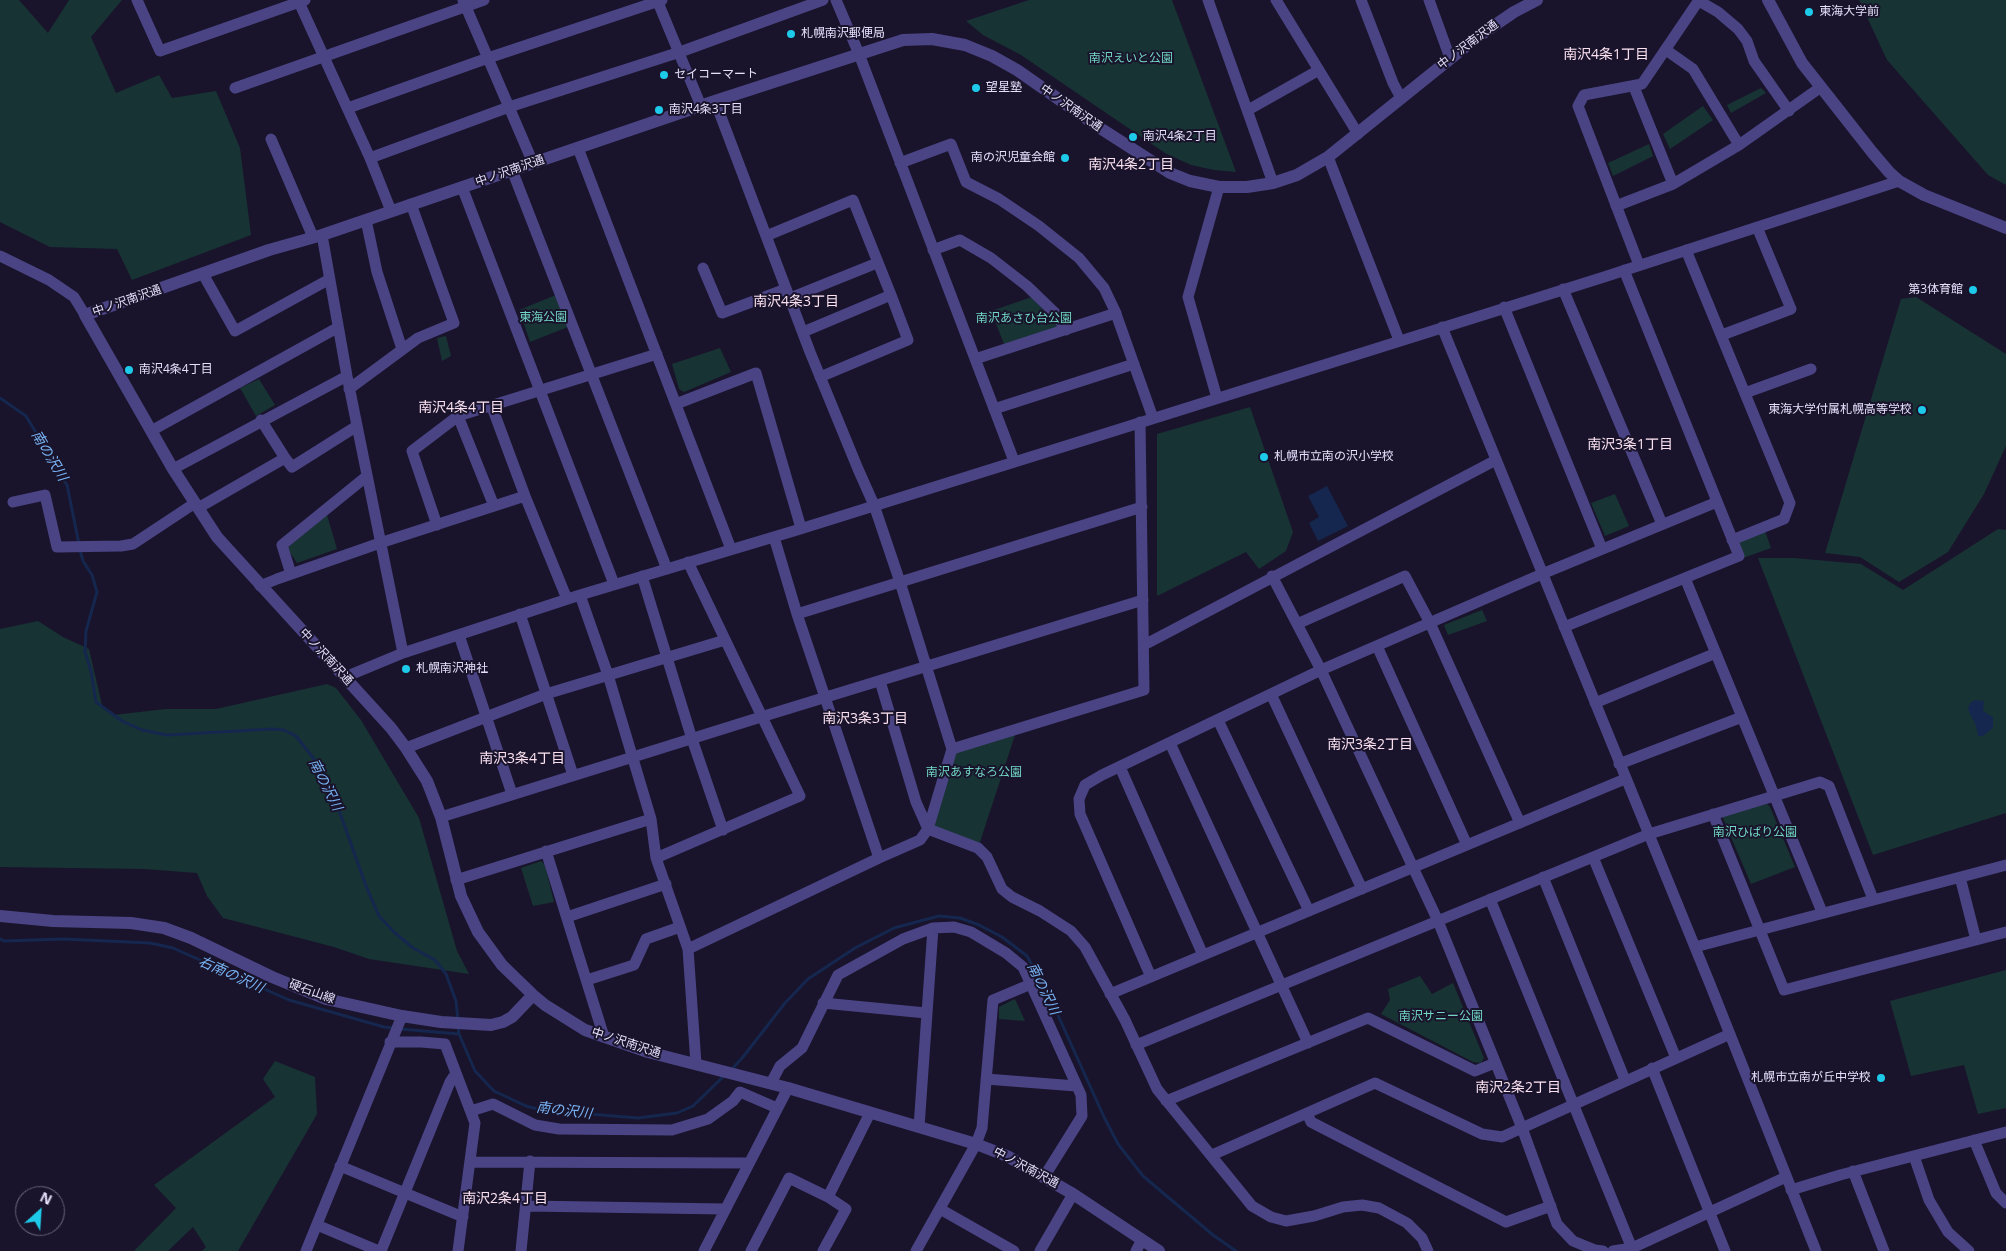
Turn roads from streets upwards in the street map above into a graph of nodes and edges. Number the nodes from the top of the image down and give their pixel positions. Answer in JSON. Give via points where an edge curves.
{"nodes":[{"id":1,"x":138,"y":0,"type":"edge"},
{"id":2,"x":484,"y":0,"type":"edge"},
{"id":3,"x":823,"y":0,"type":"edge"},
{"id":4,"x":836,"y":0,"type":"edge"},
{"id":5,"x":1208,"y":0,"type":"edge"},
{"id":6,"x":1276,"y":0,"type":"edge"},
{"id":7,"x":1361,"y":0,"type":"edge"},
{"id":8,"x":1429,"y":0,"type":"edge"},
{"id":9,"x":1537,"y":0,"type":"edge"},
{"id":10,"x":1699,"y":0,"type":"edge"},
{"id":11,"x":1768,"y":0,"type":"edge"},
{"id":12,"x":301,"y":1,"type":"edge"},
{"id":13,"x":659,"y":1,"type":"edge"},
{"id":14,"x":464,"y":3,"type":"edge"},
{"id":15,"x":1666,"y":50,"type":"junction"},
{"id":16,"x":680,"y":52,"type":"junction"},
{"id":17,"x":859,"y":54,"type":"junction"},
{"id":18,"x":323,"y":58,"type":"junction"},
{"id":19,"x":488,"y":58,"type":"junction"},
{"id":20,"x":1450,"y":58,"type":"junction"},
{"id":21,"x":1319,"y":70,"type":"junction"},
{"id":22,"x":1634,"y":87,"type":"junction"},
{"id":23,"x":235,"y":88,"type":"dead end"},
{"id":24,"x":1821,"y":88,"type":"junction"},
{"id":25,"x":1401,"y":98,"type":"junction"},
{"id":26,"x":714,"y":101,"type":"junction"},
{"id":27,"x":701,"y":106,"type":"junction"},
{"id":28,"x":348,"y":108,"type":"junction"},
{"id":29,"x":509,"y":108,"type":"junction"},
{"id":30,"x":1248,"y":110,"type":"junction"},
{"id":31,"x":1789,"y":111,"type":"junction"},
{"id":32,"x":1358,"y":134,"type":"junction"},
{"id":33,"x":271,"y":139,"type":"dead end"},
{"id":34,"x":1739,"y":145,"type":"junction"},
{"id":35,"x":578,"y":148,"type":"junction"},
{"id":36,"x":1328,"y":157,"type":"junction"},
{"id":37,"x":370,"y":158,"type":"junction"},
{"id":38,"x":532,"y":163,"type":"junction"},
{"id":39,"x":900,"y":163,"type":"junction"},
{"id":40,"x":512,"y":170,"type":"junction"},
{"id":41,"x":1899,"y":181,"type":"junction"},
{"id":42,"x":1273,"y":183,"type":"junction"},
{"id":43,"x":1673,"y":184,"type":"junction"},
{"id":44,"x":462,"y":187,"type":"junction"},
{"id":45,"x":1219,"y":187,"type":"junction"},
{"id":46,"x":411,"y":204,"type":"junction"},
{"id":47,"x":1616,"y":206,"type":"junction"},
{"id":48,"x":392,"y":211,"type":"junction"},
{"id":49,"x":366,"y":220,"type":"junction"},
{"id":50,"x":1757,"y":227,"type":"junction"},
{"id":51,"x":2006,"y":228,"type":"edge"},
{"id":52,"x":317,"y":236,"type":"junction"},
{"id":53,"x":766,"y":236,"type":"junction"},
{"id":54,"x":933,"y":250,"type":"junction"},
{"id":55,"x":1686,"y":250,"type":"junction"},
{"id":56,"x":0,"y":256,"type":"edge"},
{"id":57,"x":877,"y":263,"type":"junction"},
{"id":58,"x":1639,"y":265,"type":"junction"},
{"id":59,"x":703,"y":268,"type":"dead end"},
{"id":60,"x":1624,"y":270,"type":"junction"},
{"id":61,"x":203,"y":274,"type":"junction"},
{"id":62,"x":328,"y":280,"type":"junction"},
{"id":63,"x":1563,"y":289,"type":"junction"},
{"id":64,"x":788,"y":293,"type":"junction"},
{"id":65,"x":891,"y":295,"type":"junction"},
{"id":66,"x":1504,"y":307,"type":"junction"},
{"id":67,"x":1116,"y":314,"type":"junction"},
{"id":68,"x":85,"y":315,"type":"junction"},
{"id":69,"x":1442,"y":327,"type":"junction"},
{"id":70,"x":337,"y":328,"type":"junction"},
{"id":71,"x":1066,"y":330,"type":"junction"},
{"id":72,"x":803,"y":332,"type":"junction"},
{"id":73,"x":1722,"y":335,"type":"junction"},
{"id":74,"x":1399,"y":340,"type":"junction"},
{"id":75,"x":402,"y":349,"type":"junction"},
{"id":76,"x":657,"y":354,"type":"junction"},
{"id":77,"x":975,"y":359,"type":"junction"},
{"id":78,"x":1134,"y":364,"type":"junction"},
{"id":79,"x":1811,"y":369,"type":"dead end"},
{"id":80,"x":592,"y":375,"type":"junction"},
{"id":81,"x":346,"y":376,"type":"junction"},
{"id":82,"x":820,"y":377,"type":"junction"},
{"id":83,"x":350,"y":388,"type":"junction"},
{"id":84,"x":541,"y":391,"type":"junction"},
{"id":85,"x":1746,"y":393,"type":"junction"},
{"id":86,"x":1217,"y":398,"type":"junction"},
{"id":87,"x":676,"y":404,"type":"junction"},
{"id":88,"x":492,"y":406,"type":"junction"},
{"id":89,"x":994,"y":409,"type":"junction"},
{"id":90,"x":458,"y":416,"type":"junction"},
{"id":91,"x":1153,"y":418,"type":"junction"},
{"id":92,"x":261,"y":420,"type":"junction"},
{"id":93,"x":1140,"y":422,"type":"junction"},
{"id":94,"x":357,"y":426,"type":"junction"},
{"id":95,"x":151,"y":431,"type":"junction"},
{"id":96,"x":285,"y":458,"type":"junction"},
{"id":97,"x":1496,"y":460,"type":"junction"},
{"id":98,"x":1014,"y":461,"type":"junction"},
{"id":99,"x":173,"y":469,"type":"junction"},
{"id":100,"x":367,"y":476,"type":"junction"},
{"id":101,"x":525,"y":496,"type":"junction"},
{"id":102,"x":13,"y":502,"type":"dead end"},
{"id":103,"x":1717,"y":502,"type":"junction"},
{"id":104,"x":874,"y":505,"type":"junction"},
{"id":105,"x":196,"y":506,"type":"junction"},
{"id":106,"x":494,"y":506,"type":"junction"},
{"id":107,"x":1142,"y":507,"type":"junction"},
{"id":108,"x":1662,"y":524,"type":"junction"},
{"id":109,"x":437,"y":525,"type":"junction"},
{"id":110,"x":801,"y":528,"type":"junction"},
{"id":111,"x":774,"y":536,"type":"junction"},
{"id":112,"x":1732,"y":540,"type":"junction"},
{"id":113,"x":380,"y":543,"type":"junction"},
{"id":114,"x":732,"y":549,"type":"junction"},
{"id":115,"x":1602,"y":549,"type":"junction"},
{"id":116,"x":688,"y":562,"type":"junction"},
{"id":117,"x":667,"y":569,"type":"junction"},
{"id":118,"x":291,"y":574,"type":"junction"},
{"id":119,"x":1542,"y":574,"type":"junction"},
{"id":120,"x":642,"y":576,"type":"junction"},
{"id":121,"x":1272,"y":576,"type":"junction"},
{"id":122,"x":1686,"y":578,"type":"junction"},
{"id":123,"x":900,"y":582,"type":"junction"},
{"id":124,"x":614,"y":584,"type":"junction"},
{"id":125,"x":260,"y":586,"type":"junction"},
{"id":126,"x":580,"y":594,"type":"junction"},
{"id":127,"x":567,"y":599,"type":"junction"},
{"id":128,"x":1143,"y":600,"type":"junction"},
{"id":129,"x":520,"y":614,"type":"junction"},
{"id":130,"x":797,"y":614,"type":"junction"},
{"id":131,"x":1430,"y":623,"type":"junction"},
{"id":132,"x":1297,"y":624,"type":"junction"},
{"id":133,"x":1564,"y":627,"type":"junction"},
{"id":134,"x":459,"y":635,"type":"junction"},
{"id":135,"x":725,"y":640,"type":"junction"},
{"id":136,"x":1144,"y":645,"type":"junction"},
{"id":137,"x":1377,"y":646,"type":"junction"},
{"id":138,"x":403,"y":653,"type":"junction"},
{"id":139,"x":1716,"y":653,"type":"junction"},
{"id":140,"x":667,"y":657,"type":"junction"},
{"id":141,"x":927,"y":667,"type":"junction"},
{"id":142,"x":1322,"y":670,"type":"junction"},
{"id":143,"x":608,"y":675,"type":"junction"},
{"id":144,"x":345,"y":677,"type":"junction"},
{"id":145,"x":880,"y":681,"type":"junction"},
{"id":146,"x":546,"y":694,"type":"junction"},
{"id":147,"x":1271,"y":694,"type":"junction"},
{"id":148,"x":824,"y":698,"type":"junction"},
{"id":149,"x":1595,"y":703,"type":"junction"},
{"id":150,"x":486,"y":716,"type":"junction"},
{"id":151,"x":761,"y":717,"type":"junction"},
{"id":152,"x":1742,"y":717,"type":"junction"},
{"id":153,"x":1218,"y":720,"type":"junction"},
{"id":154,"x":692,"y":739,"type":"junction"},
{"id":155,"x":1170,"y":743,"type":"junction"},
{"id":156,"x":406,"y":748,"type":"junction"},
{"id":157,"x":952,"y":749,"type":"junction"},
{"id":158,"x":632,"y":757,"type":"junction"},
{"id":159,"x":1619,"y":764,"type":"junction"},
{"id":160,"x":1120,"y":767,"type":"junction"},
{"id":161,"x":573,"y":775,"type":"junction"},
{"id":162,"x":1626,"y":779,"type":"junction"},
{"id":163,"x":512,"y":794,"type":"junction"},
{"id":164,"x":1774,"y":796,"type":"junction"},
{"id":165,"x":1713,"y":814,"type":"junction"},
{"id":166,"x":441,"y":817,"type":"junction"},
{"id":167,"x":651,"y":819,"type":"junction"},
{"id":168,"x":1520,"y":823,"type":"junction"},
{"id":169,"x":928,"y":828,"type":"junction"},
{"id":170,"x":724,"y":830,"type":"junction"},
{"id":171,"x":1649,"y":834,"type":"junction"},
{"id":172,"x":1466,"y":845,"type":"junction"},
{"id":173,"x":546,"y":851,"type":"junction"},
{"id":174,"x":1593,"y":857,"type":"junction"},
{"id":175,"x":656,"y":858,"type":"junction"},
{"id":176,"x":879,"y":858,"type":"junction"},
{"id":177,"x":2006,"y":865,"type":"edge"},
{"id":178,"x":1413,"y":868,"type":"junction"},
{"id":179,"x":1543,"y":878,"type":"junction"},
{"id":180,"x":1960,"y":878,"type":"junction"},
{"id":181,"x":456,"y":880,"type":"junction"},
{"id":182,"x":666,"y":884,"type":"junction"},
{"id":183,"x":1362,"y":889,"type":"junction"},
{"id":184,"x":1490,"y":899,"type":"junction"},
{"id":185,"x":1873,"y":899,"type":"junction"},
{"id":186,"x":1309,"y":911,"type":"junction"},
{"id":187,"x":1822,"y":912,"type":"junction"},
{"id":188,"x":0,"y":916,"type":"edge"},
{"id":189,"x":567,"y":917,"type":"junction"},
{"id":190,"x":1438,"y":921,"type":"junction"},
{"id":191,"x":680,"y":926,"type":"junction"},
{"id":192,"x":933,"y":928,"type":"junction"},
{"id":193,"x":1760,"y":929,"type":"junction"},
{"id":194,"x":2006,"y":932,"type":"edge"},
{"id":195,"x":1258,"y":933,"type":"junction"},
{"id":196,"x":1976,"y":940,"type":"junction"},
{"id":197,"x":1695,"y":947,"type":"junction"},
{"id":198,"x":688,"y":949,"type":"junction"},
{"id":199,"x":1204,"y":955,"type":"junction"},
{"id":200,"x":1151,"y":977,"type":"junction"},
{"id":201,"x":587,"y":980,"type":"junction"},
{"id":202,"x":1031,"y":984,"type":"junction"},
{"id":203,"x":1281,"y":985,"type":"junction"},
{"id":204,"x":1110,"y":994,"type":"junction"},
{"id":205,"x":533,"y":995,"type":"junction"},
{"id":206,"x":823,"y":1003,"type":"junction"},
{"id":207,"x":926,"y":1013,"type":"junction"},
{"id":208,"x":402,"y":1016,"type":"junction"},
{"id":209,"x":1730,"y":1034,"type":"junction"},
{"id":210,"x":604,"y":1037,"type":"junction"},
{"id":211,"x":390,"y":1042,"type":"junction"},
{"id":212,"x":1308,"y":1043,"type":"junction"},
{"id":213,"x":1136,"y":1045,"type":"junction"},
{"id":214,"x":1676,"y":1058,"type":"junction"},
{"id":215,"x":1495,"y":1062,"type":"junction"},
{"id":216,"x":696,"y":1064,"type":"junction"},
{"id":217,"x":1652,"y":1068,"type":"junction"},
{"id":218,"x":456,"y":1072,"type":"junction"},
{"id":219,"x":986,"y":1079,"type":"junction"},
{"id":220,"x":1625,"y":1080,"type":"junction"},
{"id":221,"x":765,"y":1082,"type":"junction"},
{"id":222,"x":1076,"y":1086,"type":"junction"},
{"id":223,"x":788,"y":1088,"type":"junction"},
{"id":224,"x":1166,"y":1101,"type":"junction"},
{"id":225,"x":1573,"y":1104,"type":"junction"},
{"id":226,"x":777,"y":1108,"type":"junction"},
{"id":227,"x":471,"y":1111,"type":"junction"},
{"id":228,"x":870,"y":1113,"type":"junction"},
{"id":229,"x":1306,"y":1113,"type":"junction"},
{"id":230,"x":919,"y":1127,"type":"junction"},
{"id":231,"x":1522,"y":1128,"type":"junction"},
{"id":232,"x":2006,"y":1132,"type":"edge"},
{"id":233,"x":1974,"y":1140,"type":"junction"},
{"id":234,"x":976,"y":1144,"type":"junction"},
{"id":235,"x":1212,"y":1155,"type":"junction"},
{"id":236,"x":1914,"y":1156,"type":"junction"},
{"id":237,"x":530,"y":1161,"type":"junction"},
{"id":238,"x":471,"y":1162,"type":"junction"},
{"id":239,"x":749,"y":1163,"type":"junction"},
{"id":240,"x":340,"y":1166,"type":"junction"},
{"id":241,"x":1853,"y":1171,"type":"junction"},
{"id":242,"x":1044,"y":1177,"type":"junction"},
{"id":243,"x":1786,"y":1177,"type":"junction"},
{"id":244,"x":1791,"y":1190,"type":"junction"},
{"id":245,"x":404,"y":1193,"type":"junction"},
{"id":246,"x":1073,"y":1194,"type":"junction"},
{"id":247,"x":828,"y":1197,"type":"junction"},
{"id":248,"x":2006,"y":1203,"type":"edge"},
{"id":249,"x":526,"y":1206,"type":"junction"},
{"id":250,"x":1551,"y":1206,"type":"junction"},
{"id":251,"x":940,"y":1209,"type":"junction"},
{"id":252,"x":725,"y":1210,"type":"junction"},
{"id":253,"x":1709,"y":1212,"type":"junction"},
{"id":254,"x":463,"y":1217,"type":"junction"},
{"id":255,"x":317,"y":1225,"type":"junction"},
{"id":256,"x":1139,"y":1246,"type":"edge"},
{"id":257,"x":1632,"y":1250,"type":"edge"},
{"id":258,"x":306,"y":1251,"type":"edge"},
{"id":259,"x":380,"y":1251,"type":"edge"},
{"id":260,"x":458,"y":1251,"type":"edge"},
{"id":261,"x":521,"y":1251,"type":"edge"},
{"id":262,"x":704,"y":1251,"type":"edge"},
{"id":263,"x":751,"y":1251,"type":"edge"},
{"id":264,"x":823,"y":1251,"type":"edge"},
{"id":265,"x":916,"y":1251,"type":"edge"},
{"id":266,"x":1014,"y":1251,"type":"edge"},
{"id":267,"x":1040,"y":1251,"type":"edge"},
{"id":268,"x":1159,"y":1251,"type":"edge"},
{"id":269,"x":1428,"y":1251,"type":"edge"},
{"id":270,"x":1604,"y":1251,"type":"edge"},
{"id":271,"x":1613,"y":1251,"type":"edge"},
{"id":272,"x":1725,"y":1251,"type":"edge"},
{"id":273,"x":1816,"y":1251,"type":"edge"},
{"id":274,"x":1884,"y":1251,"type":"edge"},
{"id":275,"x":1969,"y":1251,"type":"edge"}],
"edges":[{"from":1,"to":12,"type":"street","via":[[160,51]]},
{"from":2,"to":14,"type":"street"},
{"from":3,"to":16,"type":"street"},
{"from":4,"to":17,"type":"street"},
{"from":5,"to":30,"type":"street"},
{"from":6,"to":21,"type":"street"},
{"from":7,"to":25,"type":"street","via":[[1392,83]]},
{"from":8,"to":20,"type":"street"},
{"from":9,"to":20,"type":"street","name":"中ノ沢南沢通","via":[[1494,25]]},
{"from":10,"to":15,"type":"street"},
{"from":10,"to":31,"type":"street","via":[[1738,29],[1747,41],[1758,68]]},
{"from":11,"to":24,"type":"street","via":[[1792,46]]},
{"from":12,"to":18,"type":"street"},
{"from":13,"to":16,"type":"street"},
{"from":13,"to":19,"type":"street"},
{"from":14,"to":18,"type":"street"},
{"from":14,"to":19,"type":"street"},
{"from":15,"to":22,"type":"street","via":[[1642,84]]},
{"from":15,"to":34,"type":"street","via":[[1693,69]]},
{"from":16,"to":27,"type":"street"},
{"from":16,"to":29,"type":"street"},
{"from":17,"to":26,"type":"street","name":"中ノ沢南沢通"},
{"from":17,"to":39,"type":"street"},
{"from":17,"to":45,"type":"street","name":"中ノ沢南沢通","via":[[903,40],[922,39],[977,50],[1017,70],[1154,164],[1190,181]]},
{"from":18,"to":23,"type":"street"},
{"from":18,"to":28,"type":"street"},
{"from":19,"to":28,"type":"street"},
{"from":19,"to":29,"type":"street"},
{"from":20,"to":25,"type":"street","name":"中ノ沢南沢通"},
{"from":21,"to":30,"type":"street"},
{"from":21,"to":32,"type":"street"},
{"from":22,"to":43,"type":"street"},
{"from":22,"to":47,"type":"street","via":[[1584,95],[1578,106]]},
{"from":24,"to":31,"type":"street"},
{"from":24,"to":41,"type":"street"},
{"from":25,"to":32,"type":"street","name":"中ノ沢南沢通"},
{"from":26,"to":27,"type":"street","name":"中ノ沢南沢通"},
{"from":26,"to":53,"type":"street"},
{"from":27,"to":35,"type":"street","name":"中ノ沢南沢通"},
{"from":28,"to":37,"type":"street"},
{"from":29,"to":37,"type":"street"},
{"from":29,"to":38,"type":"street"},
{"from":30,"to":42,"type":"street"},
{"from":31,"to":34,"type":"street"},
{"from":32,"to":36,"type":"street","name":"中ノ沢南沢通"},
{"from":33,"to":52,"type":"street"},
{"from":34,"to":43,"type":"street"},
{"from":35,"to":38,"type":"street","name":"中ノ沢南沢通"},
{"from":35,"to":76,"type":"street"},
{"from":36,"to":42,"type":"street","name":"中ノ沢南沢通","via":[[1297,175]]},
{"from":36,"to":74,"type":"street"},
{"from":37,"to":48,"type":"street"},
{"from":38,"to":40,"type":"street","name":"中ノ沢南沢通"},
{"from":39,"to":54,"type":"street"},
{"from":39,"to":67,"type":"street","via":[[951,144],[966,182],[999,199],[1079,258],[1104,288]]},
{"from":40,"to":44,"type":"street","name":"中ノ沢南沢通"},
{"from":40,"to":80,"type":"street"},
{"from":41,"to":50,"type":"street"},
{"from":41,"to":51,"type":"street"},
{"from":42,"to":45,"type":"street","name":"中ノ沢南沢通"},
{"from":43,"to":47,"type":"street"},
{"from":44,"to":46,"type":"street","name":"中ノ沢南沢通"},
{"from":44,"to":84,"type":"street"},
{"from":45,"to":86,"type":"street","via":[[1188,297]]},
{"from":46,"to":48,"type":"street","name":"中ノ沢南沢通"},
{"from":46,"to":75,"type":"street","via":[[454,323],[418,338]]},
{"from":47,"to":58,"type":"street"},
{"from":48,"to":49,"type":"street","name":"中ノ沢南沢通"},
{"from":49,"to":52,"type":"street","name":"中ノ沢南沢通"},
{"from":49,"to":75,"type":"street","via":[[377,272]]},
{"from":50,"to":55,"type":"street"},
{"from":50,"to":73,"type":"street","via":[[1791,309]]},
{"from":52,"to":61,"type":"street","name":"中ノ沢南沢通"},
{"from":52,"to":62,"type":"street"},
{"from":53,"to":57,"type":"street","via":[[853,200]]},
{"from":53,"to":64,"type":"street"},
{"from":54,"to":71,"type":"street","via":[[960,240],[991,258],[1027,286],[1055,313]]},
{"from":54,"to":77,"type":"street"},
{"from":55,"to":58,"type":"street"},
{"from":55,"to":73,"type":"street"},
{"from":56,"to":68,"type":"street","via":[[49,280],[74,297]]},
{"from":57,"to":64,"type":"street"},
{"from":57,"to":65,"type":"street"},
{"from":58,"to":60,"type":"street"},
{"from":59,"to":64,"type":"street","via":[[722,313]]},
{"from":60,"to":63,"type":"street"},
{"from":60,"to":103,"type":"street"},
{"from":61,"to":62,"type":"street","via":[[235,331]]},
{"from":61,"to":68,"type":"street","name":"中ノ沢南沢通"},
{"from":62,"to":70,"type":"street"},
{"from":63,"to":66,"type":"street"},
{"from":63,"to":108,"type":"street"},
{"from":64,"to":72,"type":"street"},
{"from":65,"to":72,"type":"street"},
{"from":65,"to":82,"type":"street","via":[[908,340]]},
{"from":66,"to":69,"type":"street"},
{"from":66,"to":115,"type":"street"},
{"from":67,"to":71,"type":"street"},
{"from":67,"to":78,"type":"street"},
{"from":68,"to":95,"type":"street","name":"中ノ沢南沢通"},
{"from":69,"to":74,"type":"street"},
{"from":69,"to":97,"type":"street"},
{"from":70,"to":81,"type":"street"},
{"from":70,"to":95,"type":"street"},
{"from":71,"to":77,"type":"street"},
{"from":72,"to":82,"type":"street"},
{"from":73,"to":85,"type":"street"},
{"from":74,"to":86,"type":"street"},
{"from":75,"to":83,"type":"street"},
{"from":76,"to":80,"type":"street"},
{"from":76,"to":87,"type":"street"},
{"from":77,"to":89,"type":"street"},
{"from":78,"to":89,"type":"street"},
{"from":78,"to":91,"type":"street"},
{"from":79,"to":85,"type":"street"},
{"from":80,"to":84,"type":"street"},
{"from":80,"to":117,"type":"street"},
{"from":81,"to":83,"type":"street"},
{"from":81,"to":92,"type":"street"},
{"from":82,"to":104,"type":"street"},
{"from":83,"to":94,"type":"street"},
{"from":84,"to":88,"type":"street"},
{"from":84,"to":124,"type":"street"},
{"from":85,"to":112,"type":"street","via":[[1790,503],[1784,519]]},
{"from":86,"to":91,"type":"street"},
{"from":87,"to":110,"type":"street","via":[[756,373]]},
{"from":87,"to":114,"type":"street"},
{"from":88,"to":90,"type":"street"},
{"from":88,"to":101,"type":"street"},
{"from":89,"to":98,"type":"street"},
{"from":90,"to":106,"type":"street"},
{"from":90,"to":109,"type":"street","via":[[412,451]]},
{"from":91,"to":93,"type":"street"},
{"from":92,"to":96,"type":"street"},
{"from":92,"to":99,"type":"street"},
{"from":93,"to":98,"type":"street"},
{"from":93,"to":107,"type":"street"},
{"from":94,"to":96,"type":"street","via":[[292,467]]},
{"from":94,"to":100,"type":"street"},
{"from":95,"to":99,"type":"street","name":"中ノ沢南沢通"},
{"from":96,"to":105,"type":"street"},
{"from":97,"to":119,"type":"street"},
{"from":97,"to":121,"type":"street"},
{"from":98,"to":104,"type":"street"},
{"from":99,"to":105,"type":"street","name":"中ノ沢南沢通"},
{"from":100,"to":113,"type":"street"},
{"from":100,"to":118,"type":"street","via":[[282,545]]},
{"from":101,"to":106,"type":"street"},
{"from":101,"to":127,"type":"street"},
{"from":102,"to":105,"type":"street","via":[[45,496],[57,547],[133,544]]},
{"from":103,"to":108,"type":"street"},
{"from":103,"to":112,"type":"street"},
{"from":104,"to":110,"type":"street"},
{"from":104,"to":123,"type":"street"},
{"from":105,"to":125,"type":"street","name":"中ノ沢南沢通","via":[[217,537]]},
{"from":106,"to":109,"type":"street"},
{"from":107,"to":123,"type":"street"},
{"from":107,"to":128,"type":"street"},
{"from":108,"to":115,"type":"street"},
{"from":109,"to":113,"type":"street"},
{"from":110,"to":111,"type":"street"},
{"from":111,"to":114,"type":"street"},
{"from":111,"to":130,"type":"street"},
{"from":112,"to":122,"type":"street","via":[[1739,556]]},
{"from":113,"to":118,"type":"street"},
{"from":113,"to":138,"type":"street"},
{"from":114,"to":116,"type":"street"},
{"from":115,"to":119,"type":"street"},
{"from":116,"to":117,"type":"street"},
{"from":116,"to":135,"type":"street"},
{"from":117,"to":120,"type":"street"},
{"from":118,"to":125,"type":"street"},
{"from":119,"to":131,"type":"street"},
{"from":119,"to":133,"type":"street"},
{"from":120,"to":124,"type":"street"},
{"from":120,"to":140,"type":"street"},
{"from":121,"to":132,"type":"street"},
{"from":121,"to":136,"type":"street"},
{"from":122,"to":133,"type":"street"},
{"from":122,"to":139,"type":"street"},
{"from":123,"to":130,"type":"street"},
{"from":123,"to":141,"type":"street"},
{"from":124,"to":126,"type":"street"},
{"from":125,"to":144,"type":"street","name":"中ノ沢南沢通"},
{"from":126,"to":127,"type":"street"},
{"from":126,"to":143,"type":"street"},
{"from":127,"to":129,"type":"street"},
{"from":128,"to":136,"type":"street"},
{"from":128,"to":141,"type":"street"},
{"from":129,"to":134,"type":"street"},
{"from":129,"to":146,"type":"street"},
{"from":130,"to":148,"type":"street"},
{"from":131,"to":132,"type":"street","via":[[1405,576]]},
{"from":131,"to":137,"type":"street"},
{"from":131,"to":168,"type":"street"},
{"from":132,"to":142,"type":"street"},
{"from":133,"to":149,"type":"street"},
{"from":134,"to":138,"type":"street"},
{"from":134,"to":150,"type":"street"},
{"from":135,"to":140,"type":"street"},
{"from":135,"to":151,"type":"street"},
{"from":136,"to":157,"type":"street","via":[[1144,690]]},
{"from":137,"to":142,"type":"street"},
{"from":137,"to":172,"type":"street"},
{"from":138,"to":144,"type":"street"},
{"from":139,"to":149,"type":"street"},
{"from":139,"to":152,"type":"street"},
{"from":140,"to":143,"type":"street"},
{"from":140,"to":154,"type":"street"},
{"from":141,"to":145,"type":"street"},
{"from":141,"to":157,"type":"street"},
{"from":142,"to":147,"type":"street"},
{"from":142,"to":178,"type":"street"},
{"from":143,"to":146,"type":"street"},
{"from":143,"to":158,"type":"street"},
{"from":144,"to":156,"type":"street","name":"中ノ沢南沢通"},
{"from":145,"to":148,"type":"street"},
{"from":145,"to":169,"type":"street","via":[[916,802]]},
{"from":146,"to":150,"type":"street"},
{"from":146,"to":161,"type":"street"},
{"from":147,"to":153,"type":"street"},
{"from":147,"to":183,"type":"street"},
{"from":148,"to":151,"type":"street"},
{"from":148,"to":176,"type":"street"},
{"from":149,"to":159,"type":"street"},
{"from":150,"to":156,"type":"street"},
{"from":150,"to":163,"type":"street"},
{"from":151,"to":154,"type":"street"},
{"from":151,"to":170,"type":"street","via":[[800,796]]},
{"from":152,"to":159,"type":"street"},
{"from":152,"to":164,"type":"street"},
{"from":153,"to":155,"type":"street"},
{"from":153,"to":186,"type":"street"},
{"from":154,"to":158,"type":"street"},
{"from":154,"to":170,"type":"street"},
{"from":155,"to":160,"type":"street"},
{"from":155,"to":195,"type":"street"},
{"from":156,"to":166,"type":"street","name":"中ノ沢南沢通","via":[[426,780]]},
{"from":157,"to":169,"type":"street"},
{"from":158,"to":161,"type":"street"},
{"from":158,"to":167,"type":"street"},
{"from":159,"to":162,"type":"street"},
{"from":160,"to":199,"type":"street"},
{"from":160,"to":200,"type":"street","via":[[1086,785],[1079,799],[1080,814]]},
{"from":161,"to":163,"type":"street"},
{"from":162,"to":168,"type":"street"},
{"from":162,"to":171,"type":"street"},
{"from":163,"to":166,"type":"street"},
{"from":164,"to":165,"type":"street"},
{"from":164,"to":185,"type":"street","via":[[1820,782],[1829,786]]},
{"from":164,"to":187,"type":"street"},
{"from":165,"to":171,"type":"street"},
{"from":165,"to":193,"type":"street"},
{"from":166,"to":181,"type":"street","name":"中ノ沢南沢通"},
{"from":167,"to":173,"type":"street"},
{"from":167,"to":175,"type":"street"},
{"from":168,"to":172,"type":"street"},
{"from":169,"to":176,"type":"street","via":[[920,840]]},
{"from":169,"to":204,"type":"street","via":[[978,848],[987,857],[1002,889],[1070,931],[1085,947]]},
{"from":170,"to":175,"type":"street"},
{"from":171,"to":174,"type":"street"},
{"from":171,"to":197,"type":"street"},
{"from":172,"to":178,"type":"street"},
{"from":173,"to":181,"type":"street"},
{"from":173,"to":189,"type":"street"},
{"from":174,"to":179,"type":"street"},
{"from":174,"to":214,"type":"street"},
{"from":175,"to":182,"type":"street"},
{"from":176,"to":198,"type":"street"},
{"from":177,"to":180,"type":"street"},
{"from":178,"to":183,"type":"street"},
{"from":178,"to":190,"type":"street"},
{"from":179,"to":184,"type":"street"},
{"from":179,"to":220,"type":"street"},
{"from":180,"to":185,"type":"street"},
{"from":180,"to":196,"type":"street"},
{"from":181,"to":205,"type":"street","name":"中ノ沢南沢通","via":[[478,932],[502,965]]},
{"from":182,"to":189,"type":"street"},
{"from":182,"to":191,"type":"street"},
{"from":183,"to":186,"type":"street"},
{"from":184,"to":190,"type":"street"},
{"from":184,"to":225,"type":"street"},
{"from":185,"to":187,"type":"street"},
{"from":186,"to":195,"type":"street"},
{"from":187,"to":193,"type":"street"},
{"from":188,"to":208,"type":"street","name":"硬石山線","via":[[131,923],[164,928],[326,999]]},
{"from":189,"to":201,"type":"street"},
{"from":190,"to":203,"type":"street"},
{"from":190,"to":215,"type":"street"},
{"from":191,"to":198,"type":"street"},
{"from":191,"to":201,"type":"street","via":[[646,939],[634,965]]},
{"from":192,"to":202,"type":"street","via":[[954,927],[971,932],[1023,967]]},
{"from":192,"to":206,"type":"street","via":[[903,939],[838,975]]},
{"from":192,"to":207,"type":"street"},
{"from":193,"to":196,"type":"street","via":[[1784,990]]},
{"from":193,"to":197,"type":"street"},
{"from":194,"to":196,"type":"street"},
{"from":195,"to":199,"type":"street"},
{"from":195,"to":203,"type":"street"},
{"from":197,"to":209,"type":"street"},
{"from":198,"to":216,"type":"street"},
{"from":199,"to":200,"type":"street"},
{"from":200,"to":204,"type":"street"},
{"from":201,"to":210,"type":"street"},
{"from":202,"to":219,"type":"street","via":[[993,1000]]},
{"from":202,"to":222,"type":"street"},
{"from":203,"to":212,"type":"street"},
{"from":203,"to":213,"type":"street"},
{"from":204,"to":213,"type":"street"},
{"from":205,"to":208,"type":"street","name":"硬石山線","via":[[512,1017],[491,1025]]},
{"from":205,"to":210,"type":"street","name":"中ノ沢南沢通","via":[[585,1030]]},
{"from":206,"to":207,"type":"street"},
{"from":206,"to":221,"type":"street","via":[[802,1048]]},
{"from":207,"to":230,"type":"street"},
{"from":208,"to":211,"type":"street"},
{"from":209,"to":214,"type":"street"},
{"from":209,"to":243,"type":"street"},
{"from":210,"to":216,"type":"street","name":"中ノ沢南沢通"},
{"from":211,"to":218,"type":"street","via":[[445,1044]]},
{"from":211,"to":240,"type":"street"},
{"from":212,"to":215,"type":"street","via":[[1368,1018],[1475,1071]]},
{"from":212,"to":224,"type":"street"},
{"from":213,"to":224,"type":"street","via":[[1157,1090]]},
{"from":214,"to":217,"type":"street"},
{"from":215,"to":231,"type":"street"},
{"from":216,"to":221,"type":"street","name":"中ノ沢南沢通"},
{"from":217,"to":220,"type":"street"},
{"from":217,"to":253,"type":"street"},
{"from":218,"to":227,"type":"street"},
{"from":218,"to":245,"type":"street"},
{"from":219,"to":222,"type":"street"},
{"from":219,"to":234,"type":"street","via":[[982,1128]]},
{"from":220,"to":225,"type":"street"},
{"from":221,"to":223,"type":"street","name":"中ノ沢南沢通"},
{"from":222,"to":242,"type":"street","via":[[1081,1095],[1082,1116]]},
{"from":223,"to":226,"type":"street"},
{"from":223,"to":228,"type":"street","name":"中ノ沢南沢通"},
{"from":224,"to":235,"type":"street"},
{"from":225,"to":231,"type":"street"},
{"from":225,"to":257,"type":"street"},
{"from":226,"to":227,"type":"street","via":[[740,1092],[708,1119],[672,1130],[560,1130],[535,1125],[493,1104]]},
{"from":226,"to":239,"type":"street"},
{"from":227,"to":238,"type":"street","via":[[475,1123]]},
{"from":228,"to":230,"type":"street","name":"中ノ沢南沢通"},
{"from":228,"to":247,"type":"street"},
{"from":229,"to":231,"type":"street","via":[[1375,1083],[1482,1134],[1502,1136]]},
{"from":229,"to":235,"type":"street"},
{"from":229,"to":250,"type":"street","via":[[1311,1122],[1506,1222]]},
{"from":230,"to":234,"type":"street","name":"中ノ沢南沢通"},
{"from":231,"to":250,"type":"street"},
{"from":232,"to":233,"type":"street"},
{"from":233,"to":236,"type":"street"},
{"from":233,"to":248,"type":"street","via":[[1996,1193]]},
{"from":234,"to":242,"type":"street","name":"中ノ沢南沢通","via":[[1007,1156]]},
{"from":234,"to":251,"type":"street"},
{"from":235,"to":269,"type":"street","via":[[1252,1206],[1271,1217],[1286,1221],[1343,1207],[1362,1205],[1380,1208],[1407,1223],[1422,1238]]},
{"from":236,"to":241,"type":"street"},
{"from":236,"to":275,"type":"street","via":[[1929,1200],[1948,1232]]},
{"from":237,"to":238,"type":"street"},
{"from":237,"to":239,"type":"street"},
{"from":237,"to":249,"type":"street"},
{"from":238,"to":254,"type":"street"},
{"from":239,"to":252,"type":"street"},
{"from":240,"to":245,"type":"street"},
{"from":240,"to":255,"type":"street"},
{"from":241,"to":244,"type":"street"},
{"from":241,"to":274,"type":"street"},
{"from":242,"to":246,"type":"street","name":"中ノ沢南沢通"},
{"from":243,"to":244,"type":"street"},
{"from":243,"to":253,"type":"street"},
{"from":244,"to":273,"type":"street"},
{"from":245,"to":254,"type":"street"},
{"from":245,"to":259,"type":"street"},
{"from":246,"to":256,"type":"street","name":"中ノ沢南沢通"},
{"from":246,"to":267,"type":"street"},
{"from":247,"to":263,"type":"street","via":[[789,1178]]},
{"from":247,"to":264,"type":"street","via":[[846,1209]]},
{"from":249,"to":252,"type":"street"},
{"from":249,"to":261,"type":"street"},
{"from":250,"to":270,"type":"street","via":[[1557,1224],[1573,1241]]},
{"from":251,"to":265,"type":"street"},
{"from":251,"to":266,"type":"street"},
{"from":252,"to":262,"type":"street"},
{"from":253,"to":257,"type":"street"},
{"from":253,"to":272,"type":"street"},
{"from":254,"to":260,"type":"street"},
{"from":255,"to":258,"type":"street"},
{"from":255,"to":259,"type":"street"},
{"from":256,"to":268,"type":"street","name":"中ノ沢南沢通"},
{"from":257,"to":271,"type":"street"}]}
